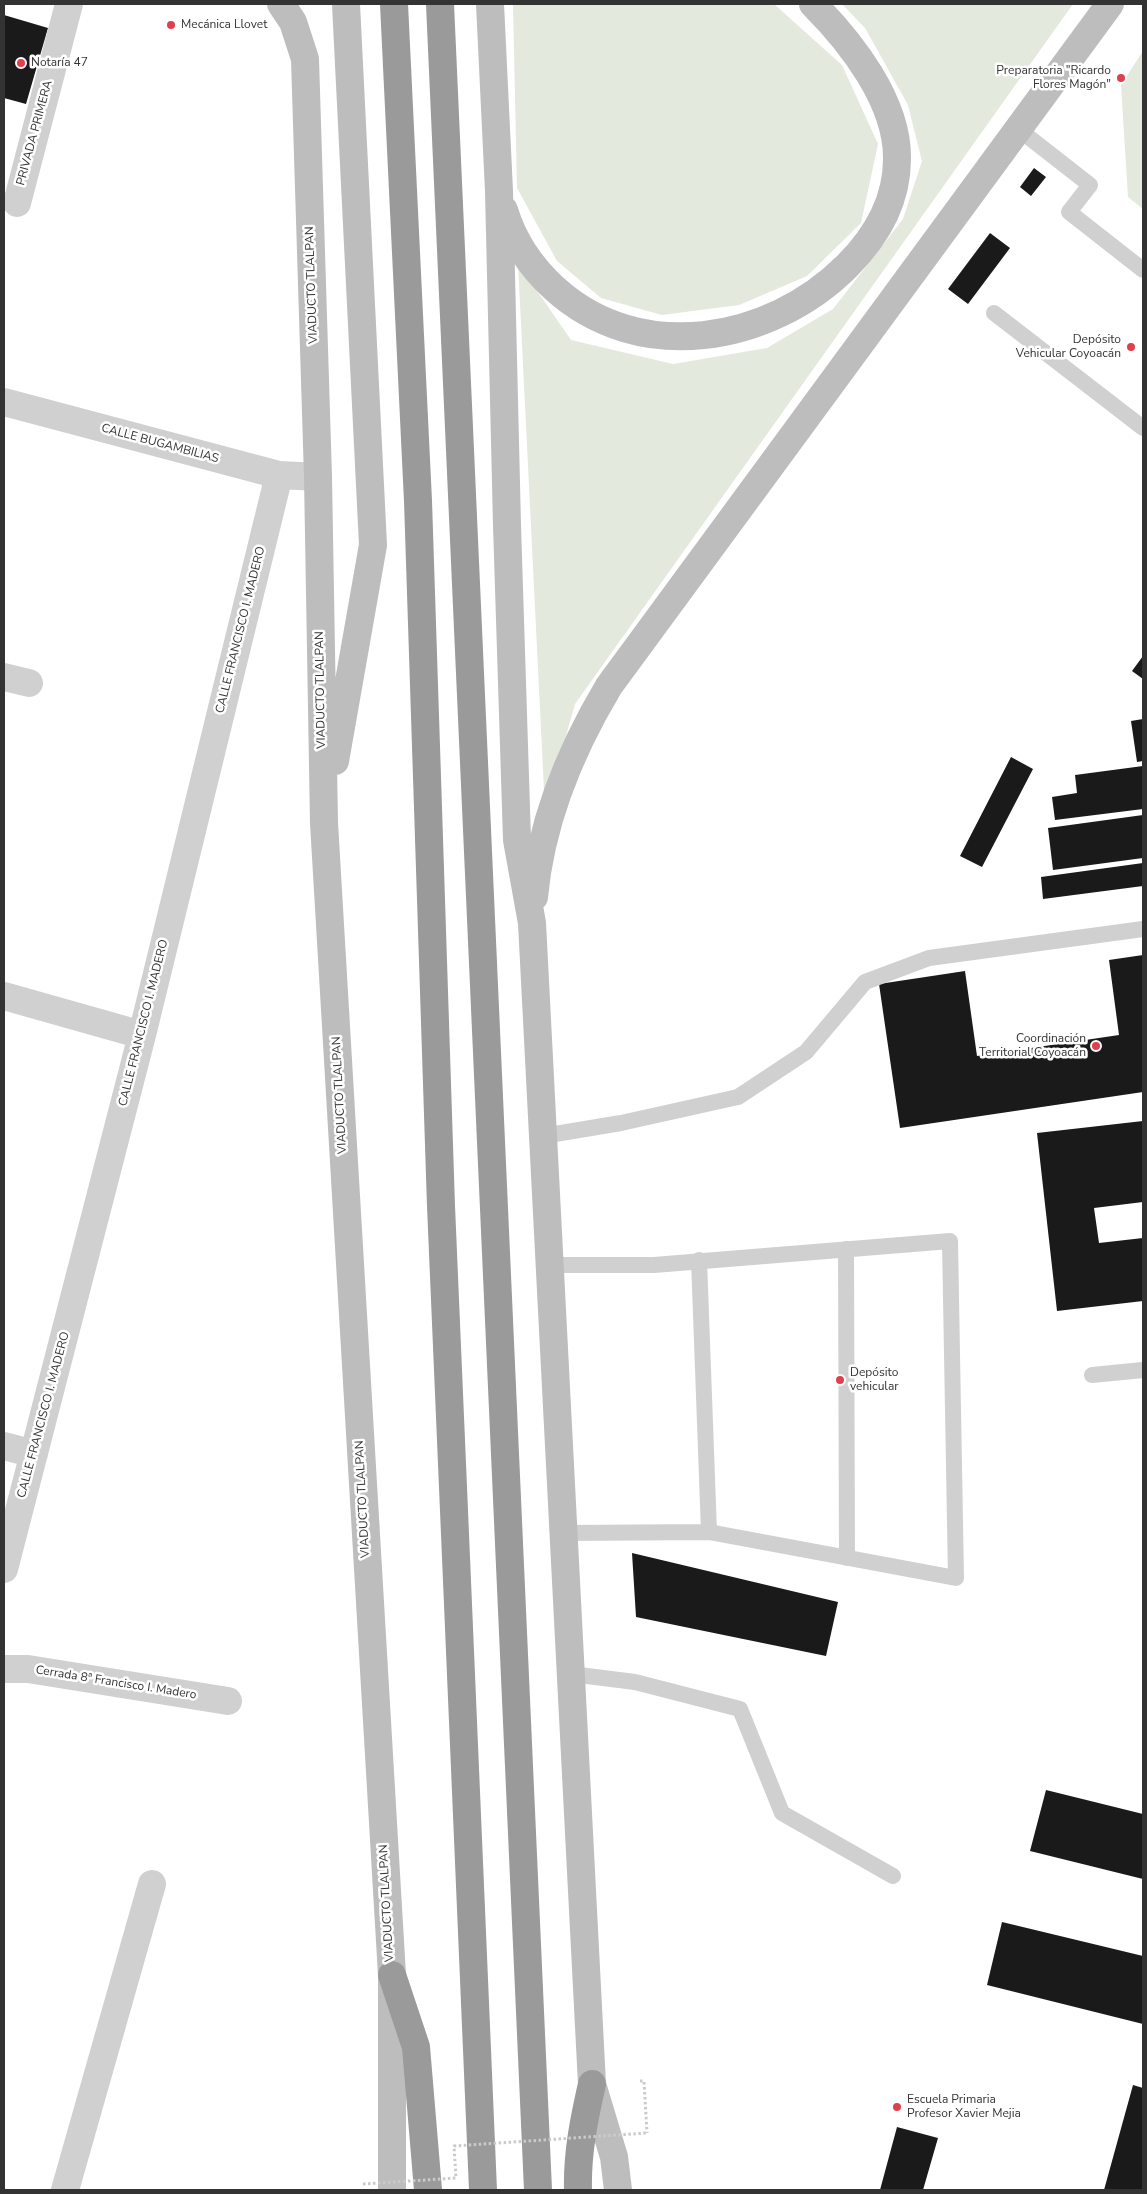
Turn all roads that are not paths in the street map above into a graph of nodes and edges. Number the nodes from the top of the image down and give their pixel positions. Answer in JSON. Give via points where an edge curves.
{"nodes":[{"id":1,"x":69,"y":4,"type":"edge"},
{"id":2,"x":281,"y":4,"type":"edge"},
{"id":3,"x":346,"y":4,"type":"edge"},
{"id":4,"x":394,"y":4,"type":"edge"},
{"id":5,"x":440,"y":4,"type":"edge"},
{"id":6,"x":490,"y":4,"type":"edge"},
{"id":7,"x":813,"y":4,"type":"edge"},
{"id":8,"x":1110,"y":4,"type":"edge"},
{"id":9,"x":1018,"y":128,"type":"junction"},
{"id":10,"x":499,"y":191,"type":"junction"},
{"id":11,"x":16,"y":203,"type":"dead end"},
{"id":12,"x":1143,"y":270,"type":"edge"},
{"id":13,"x":994,"y":312,"type":"dead end"},
{"id":14,"x":4,"y":402,"type":"edge"},
{"id":15,"x":1143,"y":428,"type":"edge"},
{"id":16,"x":279,"y":475,"type":"junction"},
{"id":17,"x":318,"y":477,"type":"junction"},
{"id":18,"x":324,"y":823,"type":"junction"},
{"id":19,"x":532,"y":923,"type":"junction"},
{"id":20,"x":1143,"y":929,"type":"edge"},
{"id":21,"x":4,"y":996,"type":"edge"},
{"id":22,"x":142,"y":1034,"type":"junction"},
{"id":23,"x":543,"y":1136,"type":"junction"},
{"id":24,"x":846,"y":1249,"type":"junction"},
{"id":25,"x":699,"y":1260,"type":"junction"},
{"id":26,"x":550,"y":1265,"type":"junction"},
{"id":27,"x":1143,"y":1370,"type":"edge"},
{"id":28,"x":1092,"y":1375,"type":"dead end"},
{"id":29,"x":4,"y":1446,"type":"edge"},
{"id":30,"x":34,"y":1454,"type":"junction"},
{"id":31,"x":709,"y":1532,"type":"junction"},
{"id":32,"x":564,"y":1533,"type":"junction"},
{"id":33,"x":847,"y":1558,"type":"junction"},
{"id":34,"x":4,"y":1570,"type":"edge"},
{"id":35,"x":4,"y":1669,"type":"edge"},
{"id":36,"x":571,"y":1674,"type":"junction"},
{"id":37,"x":228,"y":1701,"type":"dead end"},
{"id":38,"x":893,"y":1876,"type":"dead end"},
{"id":39,"x":152,"y":1884,"type":"dead end"},
{"id":40,"x":392,"y":1975,"type":"junction"},
{"id":41,"x":592,"y":2084,"type":"junction"},
{"id":42,"x":65,"y":2190,"type":"edge"},
{"id":43,"x":392,"y":2190,"type":"edge"},
{"id":44,"x":428,"y":2190,"type":"edge"},
{"id":45,"x":483,"y":2190,"type":"edge"},
{"id":46,"x":538,"y":2190,"type":"edge"},
{"id":47,"x":578,"y":2190,"type":"edge"},
{"id":48,"x":618,"y":2190,"type":"edge"}],
"edges":[{"from":1,"to":11,"type":"street","name":"PRIVADA PRIMERA"},
{"from":2,"to":17,"type":"main road","name":"VIADUCTO TLALPAN","via":[[293,22],[305,59]]},
{"from":3,"to":18,"type":"main road","via":[[373,545]]},
{"from":4,"to":45,"type":"highway","via":[[418,501],[441,1206]]},
{"from":5,"to":46,"type":"highway"},
{"from":6,"to":10,"type":"main road"},
{"from":7,"to":10,"type":"main road","via":[[852,49],[881,95],[890,116],[897,159],[887,210],[875,234],[856,257],[813,296],[760,323],[700,336],[639,333],[614,325],[567,300],[531,263],[513,232]]},
{"from":8,"to":9,"type":"main road"},
{"from":9,"to":12,"type":"lane","via":[[1090,185],[1069,212]]},
{"from":9,"to":19,"type":"main road","via":[[609,686],[585,726],[554,801],[542,844]]},
{"from":10,"to":19,"type":"main road","via":[[517,840]]},
{"from":13,"to":15,"type":"lane"},
{"from":14,"to":16,"type":"street","name":"CALLE BUGAMBILIAS"},
{"from":16,"to":17,"type":"street","name":"CALLE BUGAMBILIAS"},
{"from":16,"to":22,"type":"street","name":"CALLE FRANCISCO I. MADERO"},
{"from":17,"to":18,"type":"main road","name":"VIADUCTO TLALPAN"},
{"from":18,"to":40,"type":"main road","name":"VIADUCTO TLALPAN"},
{"from":19,"to":23,"type":"main road"},
{"from":20,"to":23,"type":"lane","via":[[929,958],[865,982],[806,1052],[738,1097],[621,1123]]},
{"from":21,"to":22,"type":"street"},
{"from":22,"to":30,"type":"street","name":"CALLE FRANCISCO I. MADERO"},
{"from":23,"to":26,"type":"main road"},
{"from":24,"to":25,"type":"lane"},
{"from":24,"to":33,"type":"lane"},
{"from":24,"to":33,"type":"lane","via":[[950,1241],[956,1578]]},
{"from":25,"to":26,"type":"lane","via":[[654,1265]]},
{"from":25,"to":31,"type":"lane"},
{"from":26,"to":32,"type":"main road"},
{"from":27,"to":28,"type":"lane"},
{"from":29,"to":30,"type":"street"},
{"from":30,"to":34,"type":"street","name":"CALLE FRANCISCO I. MADERO"},
{"from":31,"to":32,"type":"lane"},
{"from":31,"to":33,"type":"lane"},
{"from":32,"to":36,"type":"main road"},
{"from":35,"to":37,"type":"street","name":"Cerrada 8ª Francisco I. Madero"},
{"from":36,"to":38,"type":"lane","via":[[635,1682],[740,1709],[782,1813]]},
{"from":36,"to":41,"type":"main road"},
{"from":39,"to":42,"type":"street"},
{"from":40,"to":43,"type":"main road","name":"VIADUCTO TLALPAN"},
{"from":40,"to":44,"type":"highway","via":[[416,2047]]},
{"from":41,"to":47,"type":"highway","via":[[582,2125]]},
{"from":41,"to":48,"type":"main road","via":[[614,2157]]}]}
